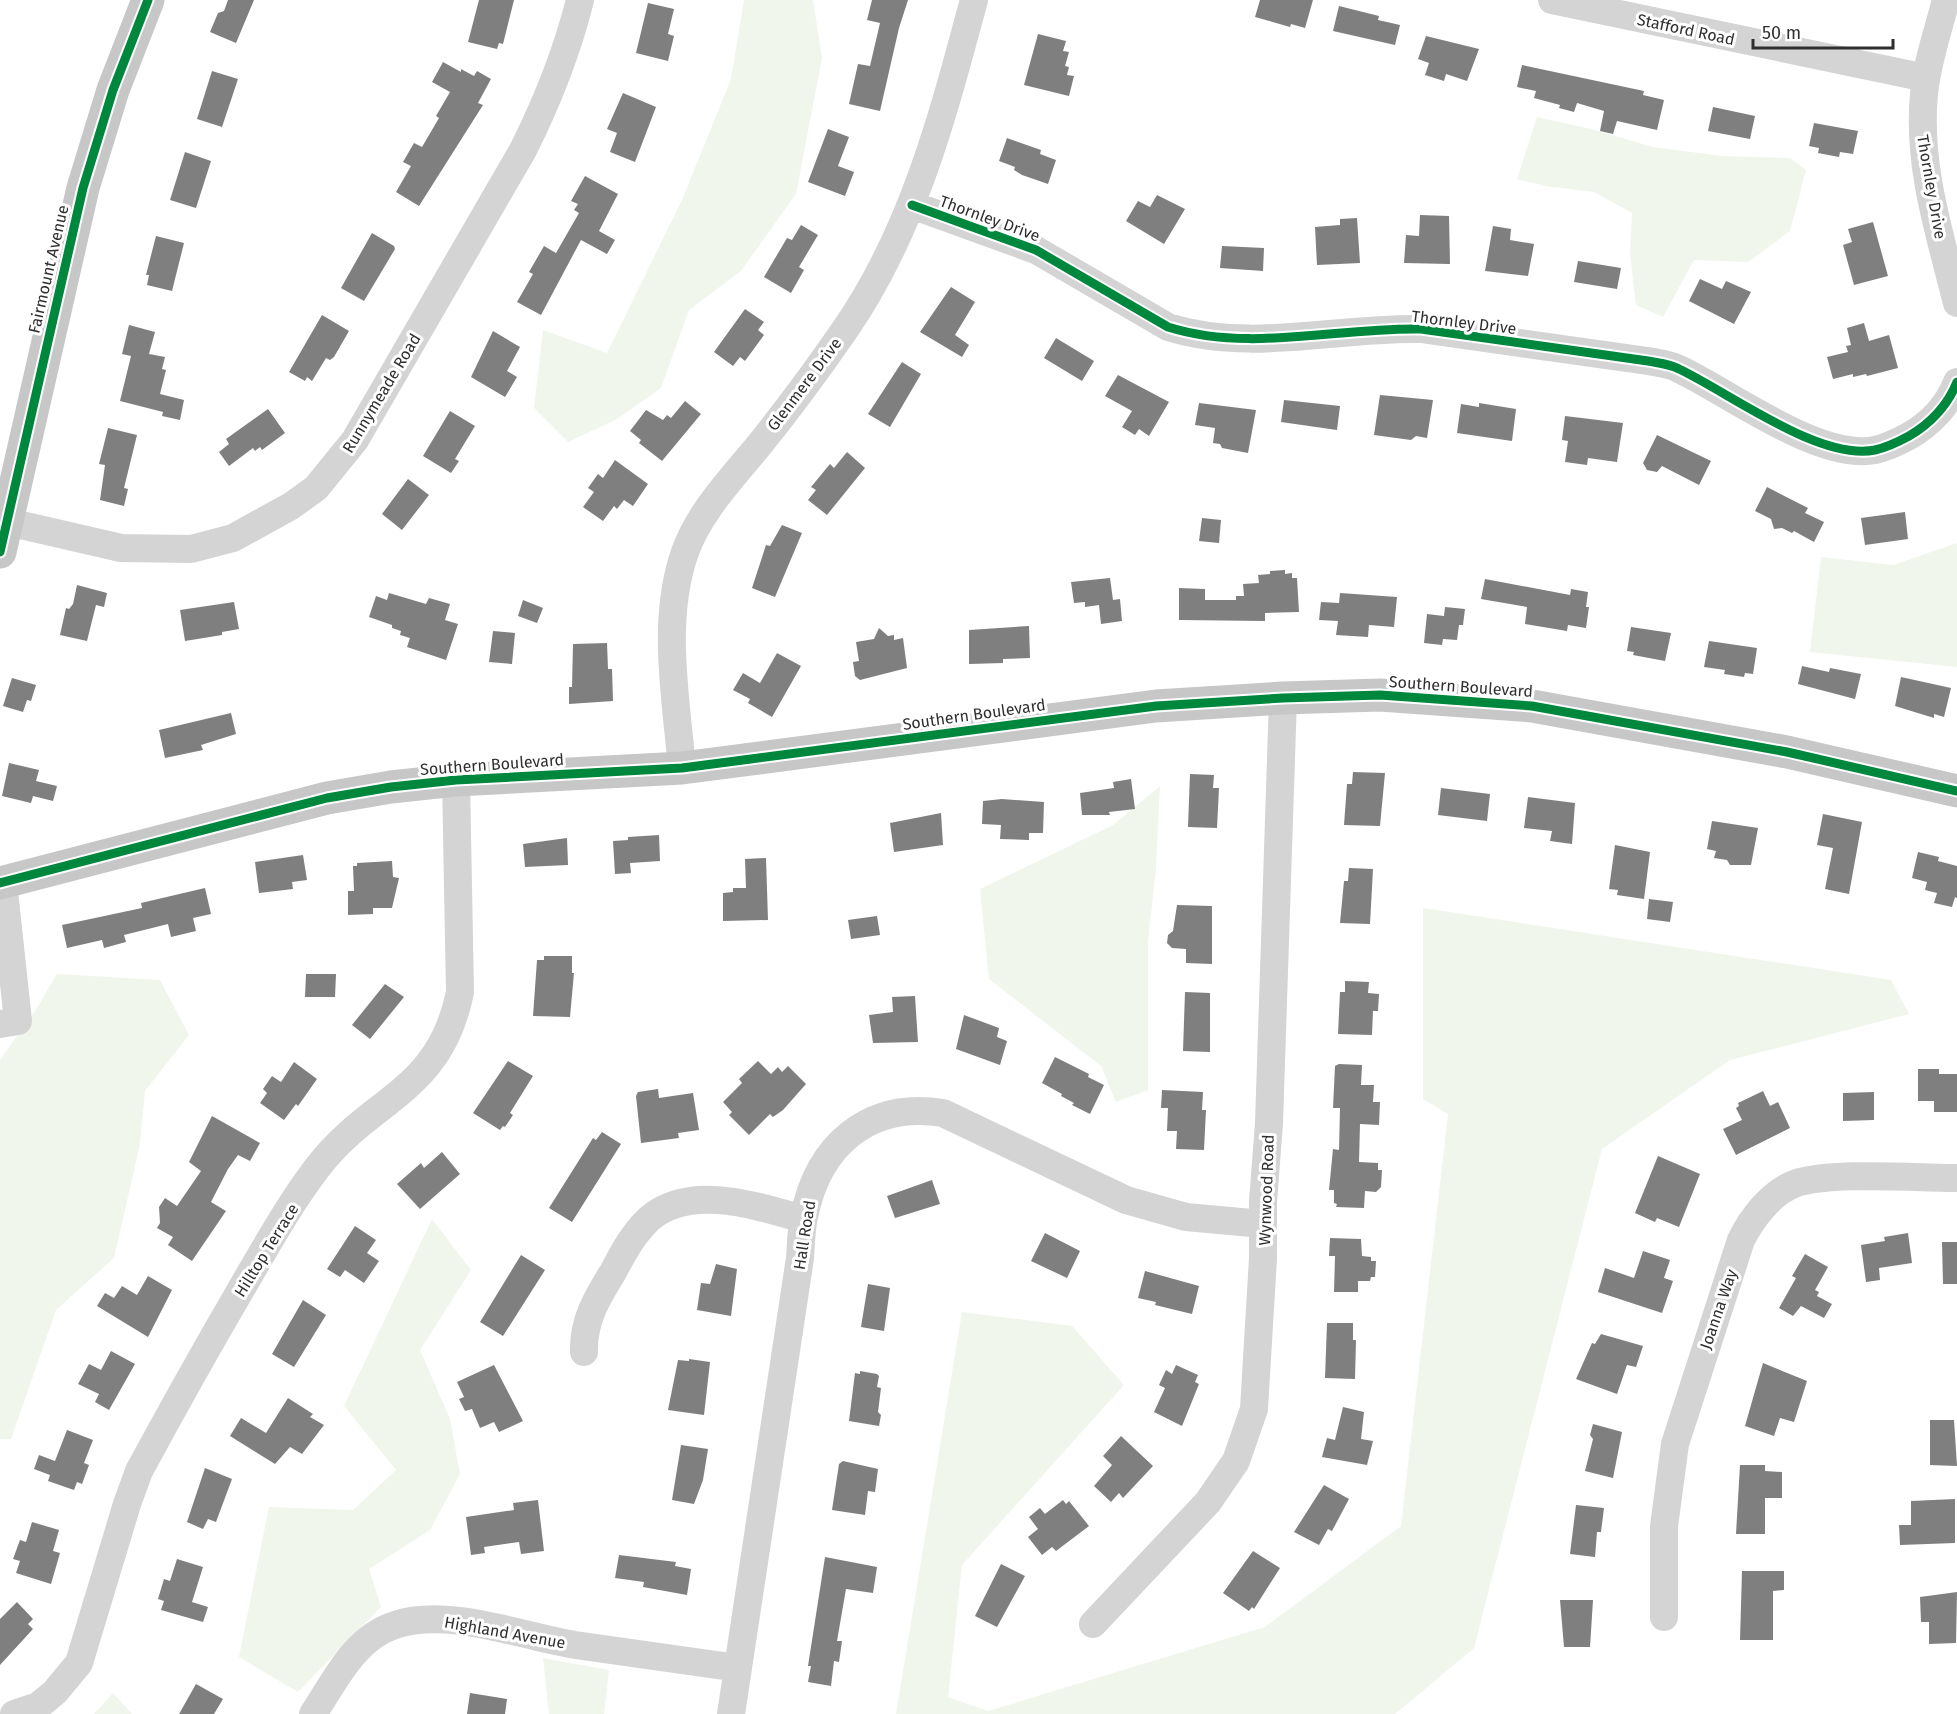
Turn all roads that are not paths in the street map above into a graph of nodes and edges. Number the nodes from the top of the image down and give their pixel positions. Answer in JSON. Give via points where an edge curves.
{"nodes":[{"id":1,"x":148,"y":0,"type":"edge"},
{"id":2,"x":580,"y":0,"type":"edge"},
{"id":3,"x":974,"y":0,"type":"edge"},
{"id":4,"x":1552,"y":0,"type":"edge"},
{"id":5,"x":1946,"y":0,"type":"edge"},
{"id":6,"x":1926,"y":78,"type":"junction"},
{"id":7,"x":912,"y":205,"type":"junction"},
{"id":8,"x":1947,"y":225,"type":"edge"},
{"id":9,"x":1957,"y":303,"type":"edge"},
{"id":10,"x":1957,"y":382,"type":"edge"},
{"id":11,"x":4,"y":537,"type":"edge"},
{"id":12,"x":1283,"y":698,"type":"junction"},
{"id":13,"x":682,"y":768,"type":"junction"},
{"id":14,"x":456,"y":780,"type":"junction"},
{"id":15,"x":1957,"y":791,"type":"edge"},
{"id":16,"x":1,"y":883,"type":"edge"},
{"id":17,"x":0,"y":1024,"type":"edge"},
{"id":18,"x":1957,"y":1178,"type":"edge"},
{"id":19,"x":803,"y":1219,"type":"junction"},
{"id":20,"x":1263,"y":1224,"type":"junction"},
{"id":21,"x":584,"y":1352,"type":"dead end"},
{"id":22,"x":1664,"y":1617,"type":"dead end"},
{"id":23,"x":1093,"y":1624,"type":"dead end"},
{"id":24,"x":738,"y":1668,"type":"junction"},
{"id":25,"x":14,"y":1714,"type":"edge"},
{"id":26,"x":313,"y":1714,"type":"edge"},
{"id":27,"x":731,"y":1714,"type":"edge"}],
"edges":[{"from":1,"to":11,"type":"main road","name":"Fairmount Avenue","via":[[113,90],[82,188]]},
{"from":2,"to":11,"type":"street","name":"Runnymeade Road","via":[[542,112],[523,150],[355,440],[316,488],[264,523],[233,538],[191,549],[122,548]]},
{"from":3,"to":7,"type":"street","name":"Glenmere Drive"},
{"from":4,"to":6,"type":"street","name":"Stafford Road"},
{"from":5,"to":6,"type":"street","name":"Thornley Drive"},
{"from":6,"to":8,"type":"street","name":"Thornley Drive","via":[[1924,154]]},
{"from":7,"to":10,"type":"street","name":"Thornley Drive","via":[[1036,250],[1168,327],[1185,332],[1230,339],[1421,329],[1648,361],[1676,367],[1805,437],[1842,449],[1874,450],[1912,434],[1944,405]]},
{"from":7,"to":13,"type":"street","name":"Glenmere Drive","via":[[884,266],[845,330],[717,498],[686,550],[674,602],[672,637]]},
{"from":8,"to":9,"type":"street","name":"Thornley Drive"},
{"from":12,"to":13,"type":"main road","name":"Southern Boulevard","via":[[1145,708]]},
{"from":12,"to":15,"type":"main road","name":"Southern Boulevard","via":[[1380,695],[1532,706],[1787,752]]},
{"from":12,"to":20,"type":"street","name":"Wynwood Road"},
{"from":13,"to":14,"type":"main road","name":"Southern Boulevard"},
{"from":14,"to":16,"type":"main road","name":"Southern Boulevard","via":[[327,798]]},
{"from":14,"to":25,"type":"street","name":"Hilltop Terrace","via":[[460,992],[445,1042],[424,1071],[333,1150],[291,1208],[140,1471],[79,1663],[38,1706]]},
{"from":16,"to":17,"type":"street","via":[[18,1021]]},
{"from":18,"to":22,"type":"street","name":"Joanna Way","via":[[1832,1178],[1804,1182],[1779,1192],[1748,1227],[1676,1444],[1664,1526]]},
{"from":19,"to":20,"type":"street","name":"Hall Road","via":[[827,1157],[851,1131],[883,1116],[924,1110],[964,1122],[1126,1200],[1186,1217]]},
{"from":19,"to":21,"type":"street","via":[[718,1201],[686,1201],[650,1218],[633,1237],[585,1322]]},
{"from":19,"to":24,"type":"street","name":"Hall Road"},
{"from":20,"to":23,"type":"street","name":"Wynwood Road","via":[[1257,1383],[1254,1409],[1236,1461],[1208,1502]]},
{"from":24,"to":26,"type":"street","name":"Highland Avenue","via":[[573,1644],[439,1619],[394,1625],[366,1642],[338,1671]]},
{"from":24,"to":27,"type":"street","name":"Hall Road"}]}
